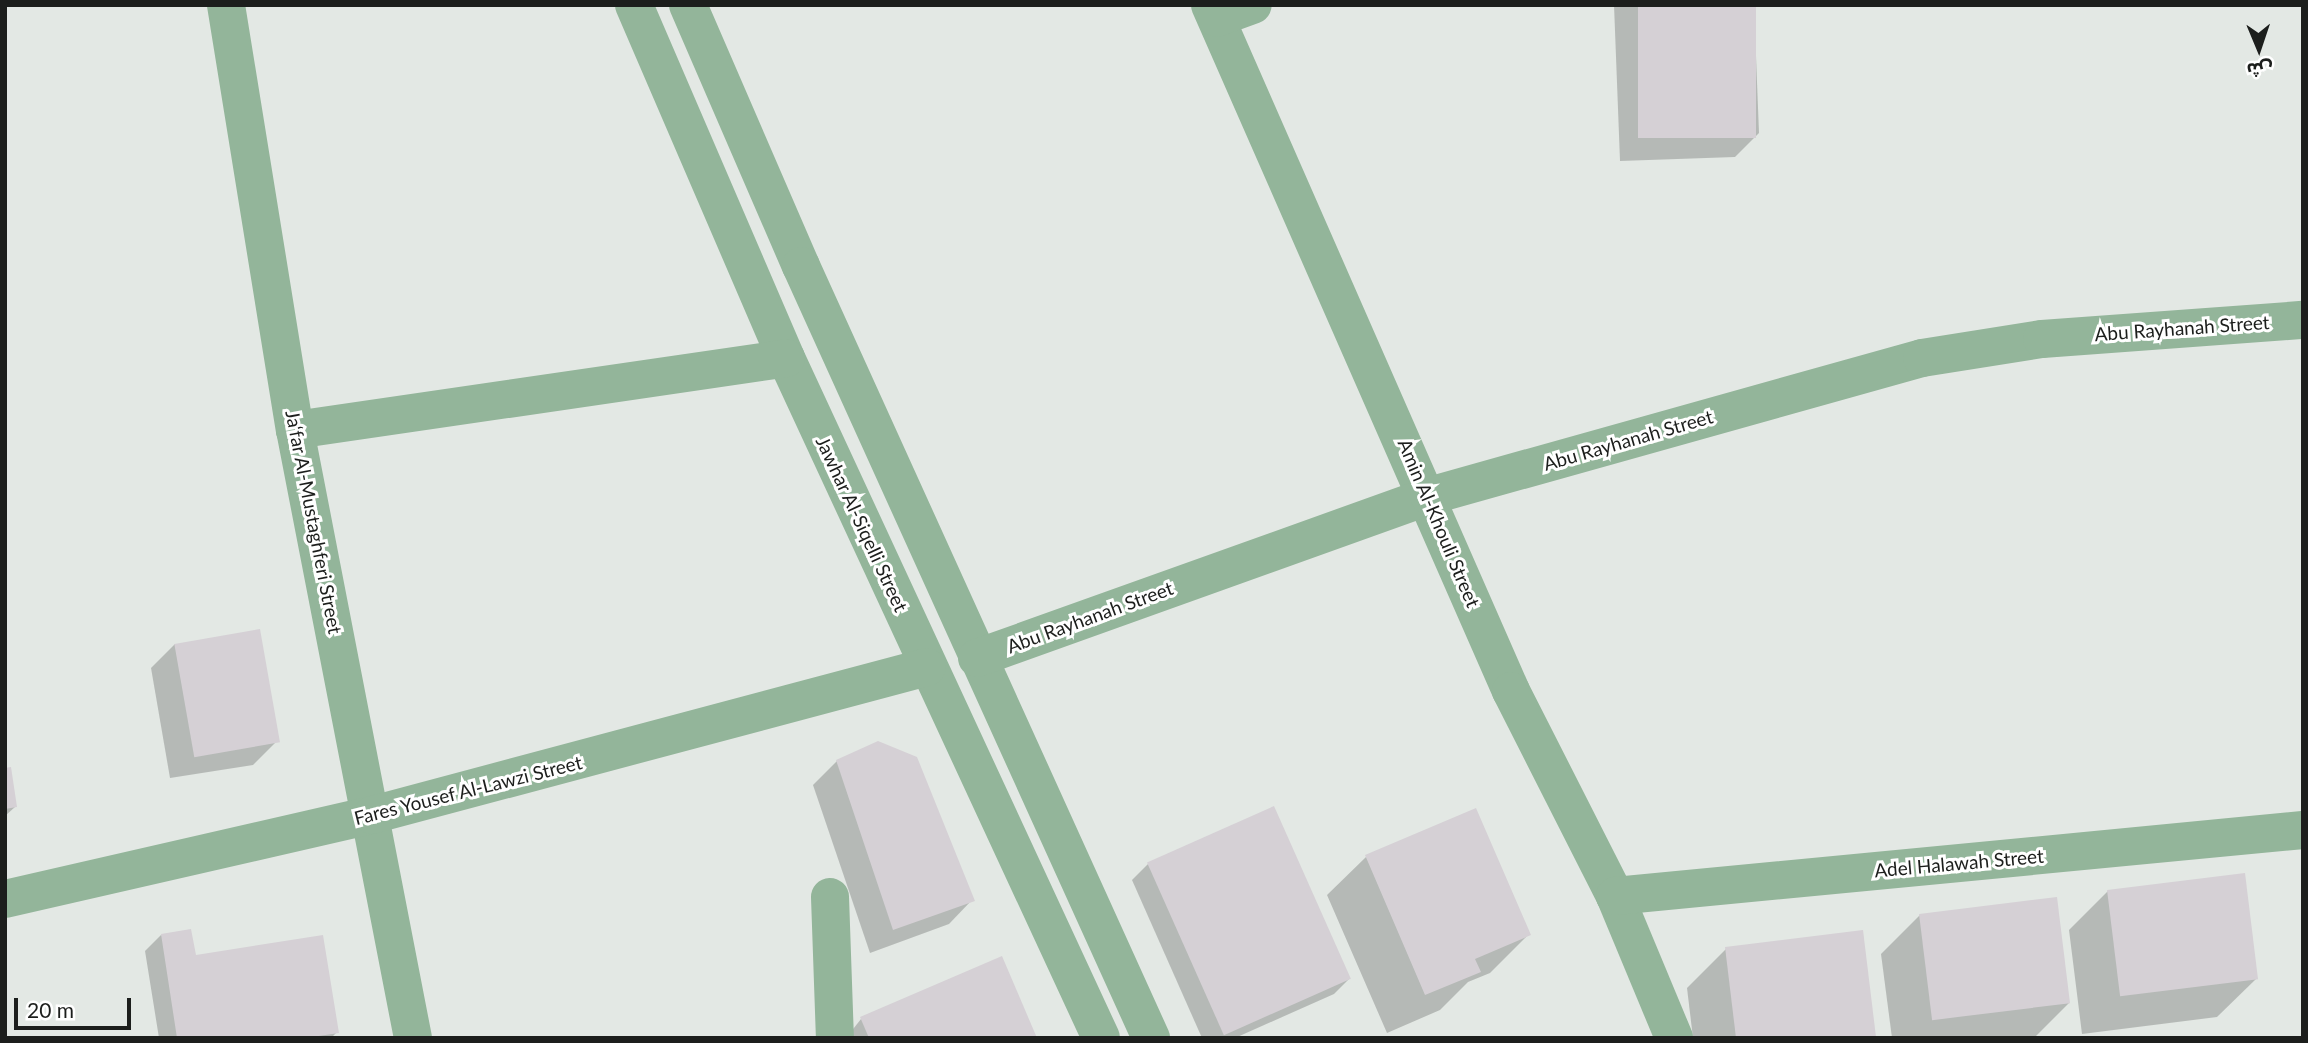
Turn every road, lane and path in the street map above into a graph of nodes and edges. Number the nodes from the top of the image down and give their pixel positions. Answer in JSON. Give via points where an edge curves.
{"nodes":[{"id":1,"x":226,"y":5,"type":"edge"},
{"id":2,"x":634,"y":5,"type":"edge"},
{"id":3,"x":688,"y":5,"type":"edge"},
{"id":4,"x":1253,"y":5,"type":"edge"},
{"id":5,"x":1214,"y":12,"type":"edge"},
{"id":6,"x":2303,"y":320,"type":"edge"},
{"id":7,"x":786,"y":358,"type":"junction"},
{"id":8,"x":295,"y":430,"type":"junction"},
{"id":9,"x":1429,"y":496,"type":"junction"},
{"id":10,"x":976,"y":658,"type":"junction"},
{"id":11,"x":927,"y":667,"type":"junction"},
{"id":12,"x":372,"y":815,"type":"junction"},
{"id":13,"x":2303,"y":830,"type":"edge"},
{"id":14,"x":1615,"y":896,"type":"junction"},
{"id":15,"x":831,"y":897,"type":"dead end"},
{"id":16,"x":5,"y":899,"type":"edge"},
{"id":17,"x":413,"y":1038,"type":"edge"},
{"id":18,"x":835,"y":1038,"type":"edge"},
{"id":19,"x":1101,"y":1038,"type":"edge"},
{"id":20,"x":1151,"y":1038,"type":"edge"},
{"id":21,"x":1674,"y":1038,"type":"edge"}],
"edges":[{"from":1,"to":8,"type":"street","name":"Ja‘far Al-Mustaghferi Street"},
{"from":2,"to":7,"type":"street","name":"Jawhar Al-Siqelli Street"},
{"from":3,"to":10,"type":"street"},
{"from":4,"to":5,"type":"street"},
{"from":5,"to":9,"type":"street","name":"Amin Al-Khouli Street"},
{"from":6,"to":9,"type":"street","name":"Abu Rayhanah Street","via":[[2042,339],[1922,358]]},
{"from":7,"to":8,"type":"street"},
{"from":7,"to":11,"type":"street","name":"Jawhar Al-Siqelli Street"},
{"from":8,"to":12,"type":"street","name":"Ja‘far Al-Mustaghferi Street"},
{"from":9,"to":10,"type":"street","name":"Abu Rayhanah Street"},
{"from":9,"to":14,"type":"street","name":"Amin Al-Khouli Street","via":[[1511,691]]},
{"from":10,"to":20,"type":"street"},
{"from":11,"to":12,"type":"street","name":"Fares Yousef Al-Lawzi Street"},
{"from":11,"to":19,"type":"street","name":"Jawhar Al-Siqelli Street"},
{"from":12,"to":16,"type":"street","name":"Fares Yousef Al-Lawzi Street"},
{"from":12,"to":17,"type":"street","name":"Ja‘far Al-Mustaghferi Street"},
{"from":13,"to":14,"type":"street","name":"Adel Halawah Street"},
{"from":14,"to":21,"type":"street","name":"Amin Al-Khouli Street"},
{"from":15,"to":18,"type":"street"}]}
